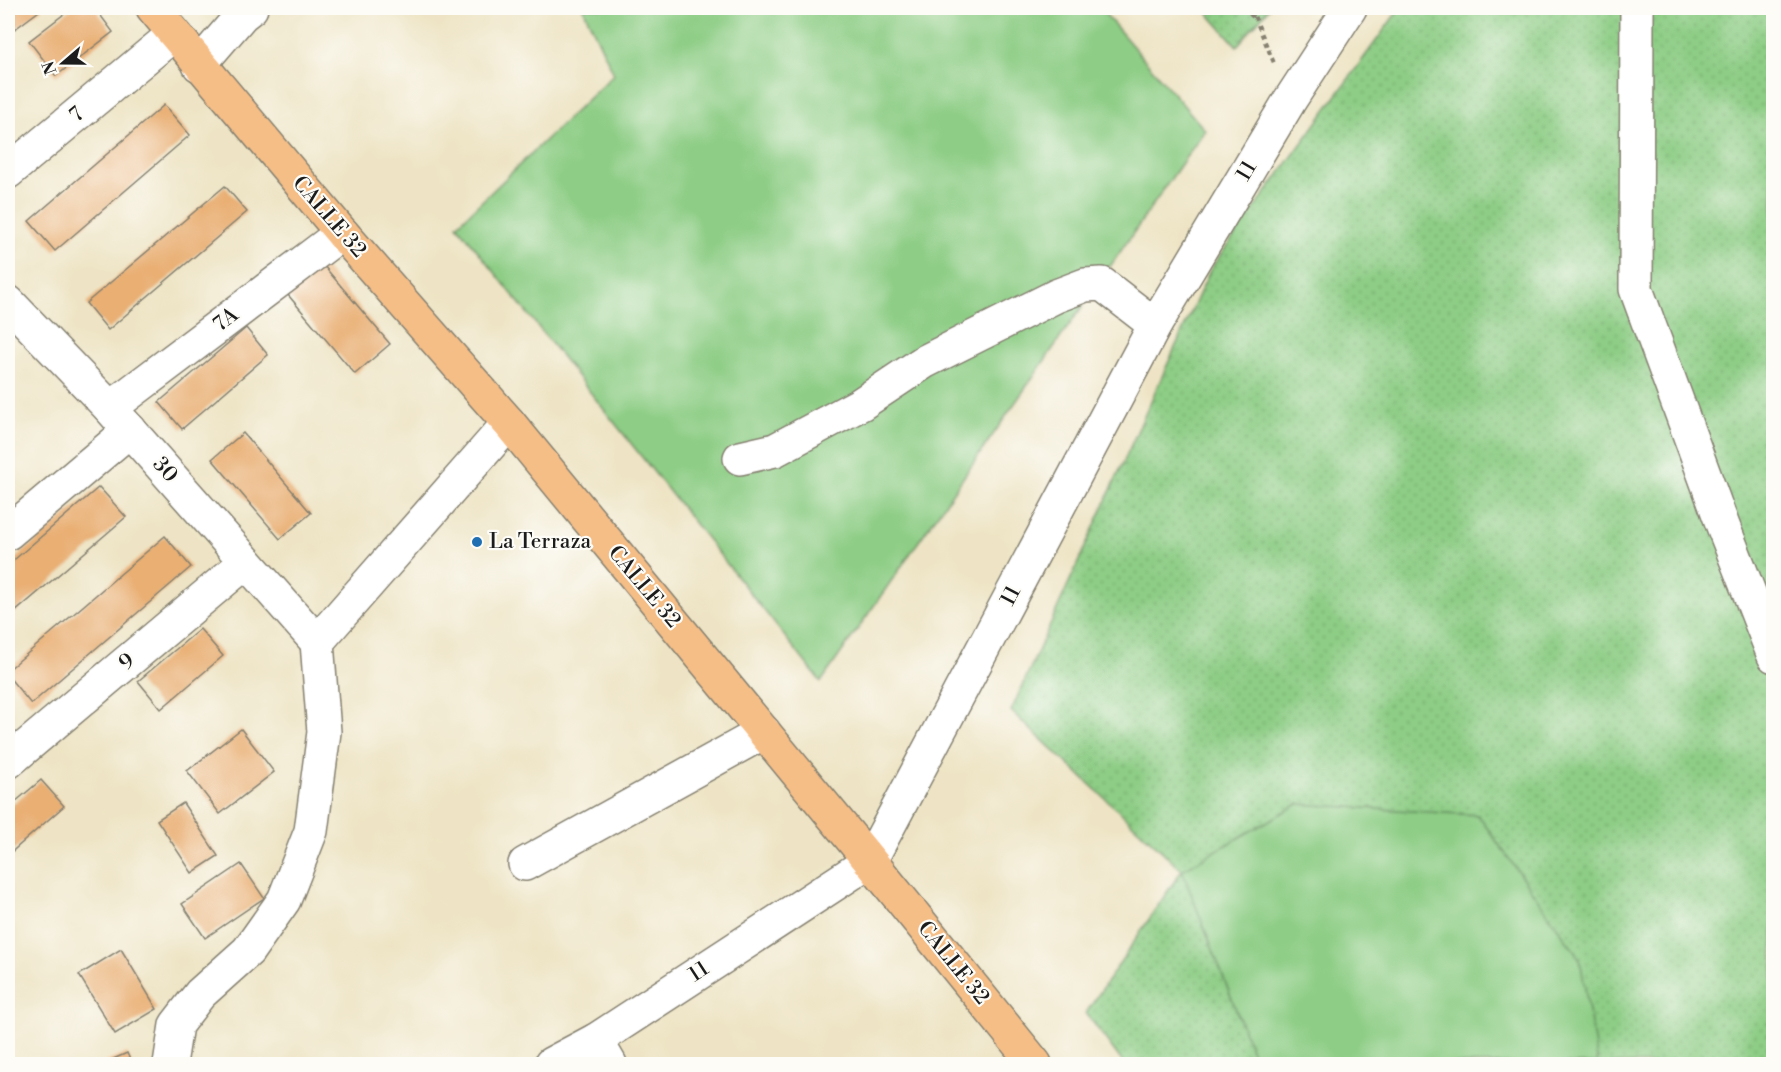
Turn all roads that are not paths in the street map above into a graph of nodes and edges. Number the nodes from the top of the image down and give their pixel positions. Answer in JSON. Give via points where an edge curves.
{"nodes":[{"id":1,"x":153,"y":8,"type":"edge"},
{"id":2,"x":251,"y":8,"type":"edge"},
{"id":3,"x":1350,"y":8,"type":"edge"},
{"id":4,"x":1637,"y":8,"type":"edge"},
{"id":5,"x":174,"y":34,"type":"junction"},
{"id":6,"x":200,"y":64,"type":"junction"},
{"id":7,"x":8,"y":172,"type":"edge"},
{"id":8,"x":342,"y":233,"type":"junction"},
{"id":9,"x":8,"y":302,"type":"edge"},
{"id":10,"x":1155,"y":325,"type":"junction"},
{"id":11,"x":120,"y":419,"type":"junction"},
{"id":12,"x":509,"y":423,"type":"junction"},
{"id":13,"x":740,"y":458,"type":"dead end"},
{"id":14,"x":8,"y":533,"type":"edge"},
{"id":15,"x":246,"y":562,"type":"junction"},
{"id":16,"x":317,"y":642,"type":"junction"},
{"id":17,"x":1773,"y":657,"type":"edge"},
{"id":18,"x":764,"y":732,"type":"junction"},
{"id":19,"x":8,"y":762,"type":"edge"},
{"id":20,"x":870,"y":861,"type":"junction"},
{"id":21,"x":525,"y":864,"type":"dead end"},
{"id":22,"x":603,"y":1052,"type":"edge"},
{"id":23,"x":170,"y":1065,"type":"edge"},
{"id":24,"x":550,"y":1065,"type":"edge"},
{"id":25,"x":1035,"y":1065,"type":"edge"}],
"edges":[{"from":1,"to":5,"type":"main road","name":"CALLE 32"},
{"from":2,"to":6,"type":"street"},
{"from":3,"to":10,"type":"street","name":"11"},
{"from":4,"to":17,"type":"street","via":[[1636,289]]},
{"from":5,"to":6,"type":"main road","name":"CALLE 32"},
{"from":5,"to":7,"type":"street","name":"7"},
{"from":6,"to":8,"type":"main road","name":"CALLE 32"},
{"from":8,"to":11,"type":"street","name":"7A"},
{"from":8,"to":12,"type":"main road","name":"CALLE 32"},
{"from":9,"to":11,"type":"street","name":"30"},
{"from":10,"to":13,"type":"street","via":[[1102,284],[1085,285],[924,362],[861,404],[775,450]]},
{"from":10,"to":20,"type":"street","name":"11"},
{"from":11,"to":14,"type":"street","name":"7A"},
{"from":11,"to":15,"type":"street","name":"30"},
{"from":12,"to":16,"type":"street"},
{"from":12,"to":18,"type":"main road","name":"CALLE 32"},
{"from":15,"to":16,"type":"street","name":"30"},
{"from":15,"to":19,"type":"street","name":"9"},
{"from":16,"to":23,"type":"street","via":[[324,732],[311,831],[284,900],[248,951],[200,994],[176,1025]]},
{"from":18,"to":20,"type":"main road","name":"CALLE 32"},
{"from":18,"to":21,"type":"street"},
{"from":20,"to":22,"type":"street","name":"11"},
{"from":20,"to":25,"type":"main road","name":"CALLE 32"},
{"from":22,"to":24,"type":"street","name":"11"}]}
